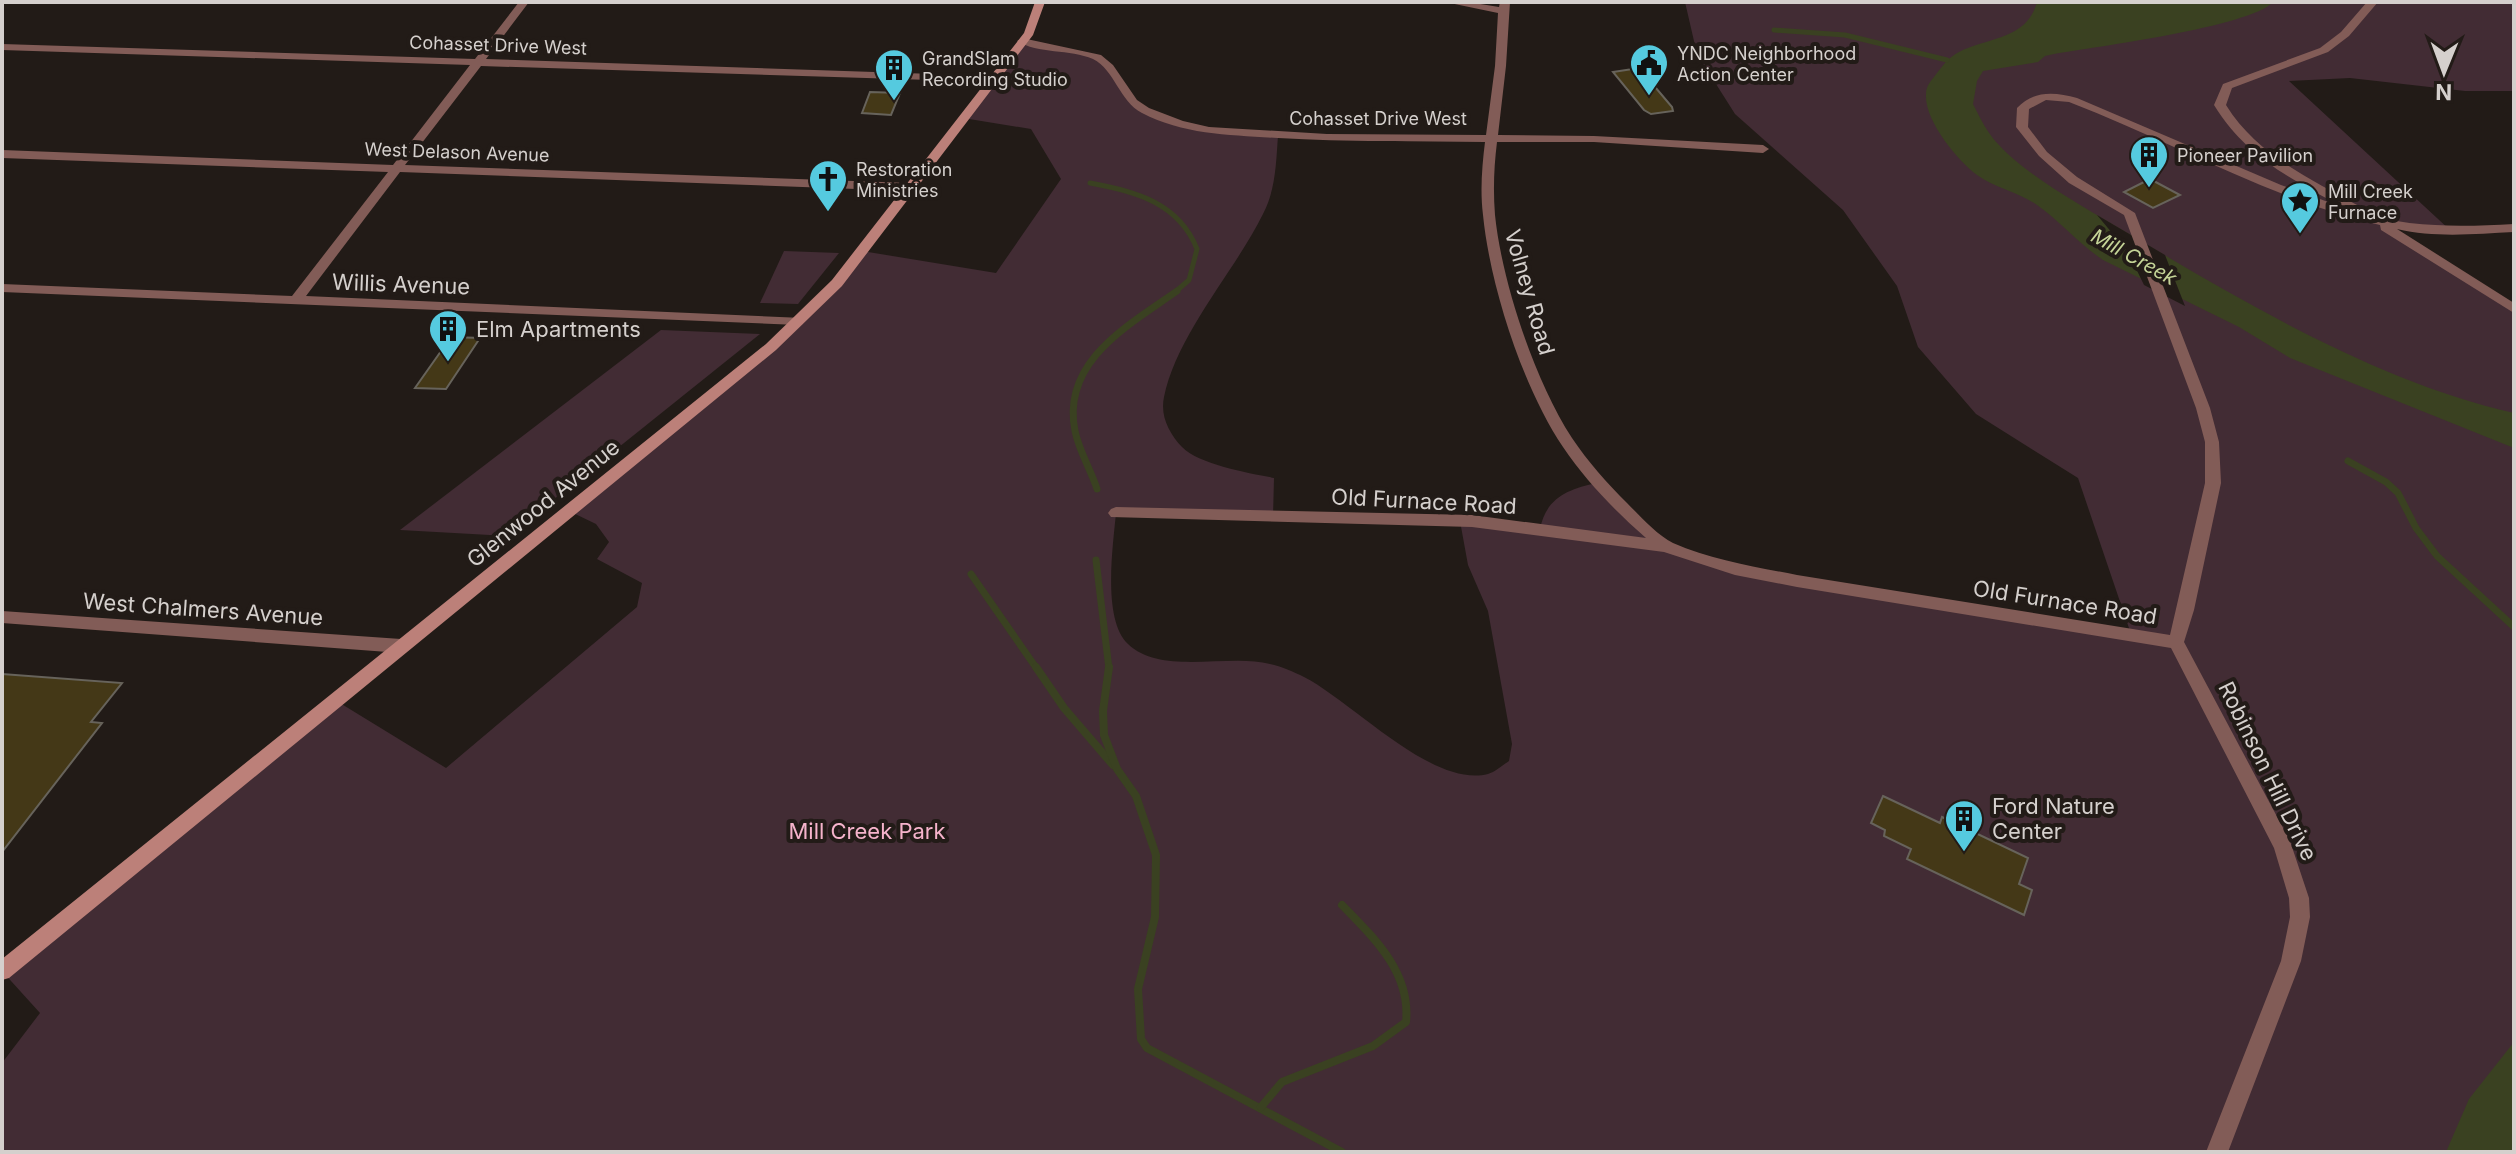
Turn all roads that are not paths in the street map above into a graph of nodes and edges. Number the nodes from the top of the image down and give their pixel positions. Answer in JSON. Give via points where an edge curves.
{"nodes":[{"id":1,"x":524,"y":2,"type":"edge"},
{"id":2,"x":1040,"y":2,"type":"edge"},
{"id":3,"x":1450,"y":2,"type":"edge"},
{"id":4,"x":2373,"y":2,"type":"edge"},
{"id":5,"x":1504,"y":6,"type":"edge"},
{"id":6,"x":1022,"y":41,"type":"junction"},
{"id":7,"x":2,"y":47,"type":"edge"},
{"id":8,"x":478,"y":62,"type":"junction"},
{"id":9,"x":994,"y":79,"type":"junction"},
{"id":10,"x":1491,"y":137,"type":"junction"},
{"id":11,"x":1763,"y":149,"type":"dead end"},
{"id":12,"x":2,"y":154,"type":"edge"},
{"id":13,"x":398,"y":168,"type":"junction"},
{"id":14,"x":910,"y":187,"type":"junction"},
{"id":15,"x":2369,"y":218,"type":"junction"},
{"id":16,"x":2514,"y":228,"type":"edge"},
{"id":17,"x":2,"y":288,"type":"edge"},
{"id":18,"x":296,"y":300,"type":"junction"},
{"id":19,"x":2514,"y":309,"type":"edge"},
{"id":20,"x":798,"y":321,"type":"junction"},
{"id":21,"x":1116,"y":513,"type":"dead end"},
{"id":22,"x":1665,"y":546,"type":"junction"},
{"id":23,"x":2,"y":617,"type":"edge"},
{"id":24,"x":2176,"y":642,"type":"junction"},
{"id":25,"x":401,"y":646,"type":"junction"},
{"id":26,"x":2,"y":971,"type":"edge"},
{"id":27,"x":2217,"y":1152,"type":"edge"}],
"edges":[{"from":1,"to":8,"type":"street"},
{"from":2,"to":6,"type":"main road","name":"Glenwood Avenue"},
{"from":3,"to":5,"type":"street"},
{"from":4,"to":15,"type":"street","via":[[2324,50],[2227,86],[2220,105],[2237,131],[2263,154]]},
{"from":5,"to":10,"type":"street","name":"Volney Road"},
{"from":6,"to":9,"type":"main road","name":"Glenwood Avenue"},
{"from":6,"to":10,"type":"street","name":"Cohasset Drive West","via":[[1097,57],[1145,110],[1209,130],[1302,137]]},
{"from":7,"to":8,"type":"street","name":"Cohasset Drive West"},
{"from":8,"to":9,"type":"street","name":"Cohasset Drive West"},
{"from":8,"to":13,"type":"street"},
{"from":9,"to":14,"type":"main road","name":"Glenwood Avenue"},
{"from":10,"to":11,"type":"street","name":"Cohasset Drive West"},
{"from":10,"to":22,"type":"street","name":"Volney Road","via":[[1488,200],[1498,265],[1544,404],[1588,474]]},
{"from":12,"to":13,"type":"street","name":"West Delason Avenue"},
{"from":13,"to":14,"type":"street","name":"West Delason Avenue"},
{"from":13,"to":18,"type":"street"},
{"from":14,"to":20,"type":"main road","name":"Glenwood Avenue","via":[[837,283]]},
{"from":15,"to":16,"type":"street","name":"Old Furnace Road","via":[[2451,231]]},
{"from":15,"to":19,"type":"street"},
{"from":15,"to":24,"type":"street","name":"Old Furnace Road","via":[[2302,198],[2073,100],[2047,96],[2028,103],[2020,118],[2029,139],[2073,180],[2129,213],[2203,408],[2215,463]]},
{"from":17,"to":18,"type":"street","name":"Willis Avenue"},
{"from":18,"to":20,"type":"street","name":"Willis Avenue"},
{"from":20,"to":25,"type":"main road","name":"Glenwood Avenue"},
{"from":21,"to":22,"type":"street","name":"Old Furnace Road","via":[[1472,521]]},
{"from":22,"to":24,"type":"street","name":"Old Furnace Road","via":[[1735,569],[1797,581]]},
{"from":23,"to":25,"type":"street","name":"West Chalmers Avenue"},
{"from":24,"to":27,"type":"street","name":"Robinson Hill Drive","via":[[2283,847],[2299,898],[2291,961]]},
{"from":25,"to":26,"type":"main road","name":"Glenwood Avenue"}]}
